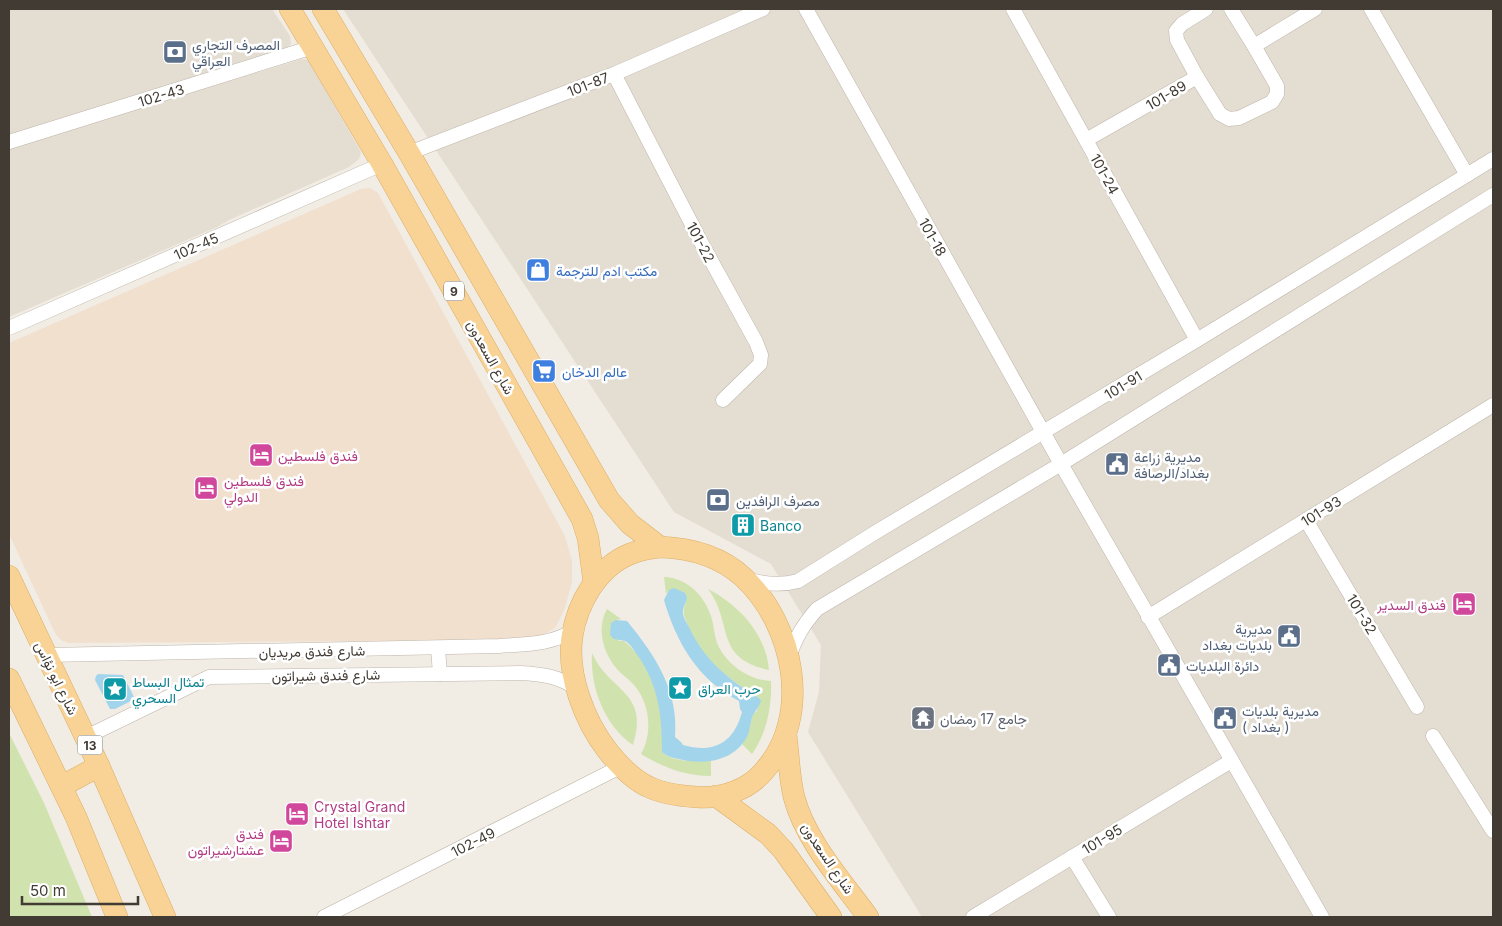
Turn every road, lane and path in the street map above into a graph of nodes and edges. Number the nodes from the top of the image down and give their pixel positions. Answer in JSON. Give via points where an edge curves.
{"nodes":[{"id":1,"x":290,"y":9,"type":"edge"},
{"id":2,"x":323,"y":9,"type":"edge"},
{"id":3,"x":763,"y":9,"type":"edge"},
{"id":4,"x":806,"y":9,"type":"edge"},
{"id":5,"x":1014,"y":9,"type":"edge"},
{"id":6,"x":1206,"y":9,"type":"edge"},
{"id":7,"x":1231,"y":9,"type":"edge"},
{"id":8,"x":1315,"y":9,"type":"edge"},
{"id":9,"x":1371,"y":9,"type":"edge"},
{"id":10,"x":1254,"y":46,"type":"junction"},
{"id":11,"x":314,"y":47,"type":"junction"},
{"id":12,"x":614,"y":74,"type":"junction"},
{"id":13,"x":1197,"y":77,"type":"junction"},
{"id":14,"x":1086,"y":140,"type":"junction"},
{"id":15,"x":9,"y":142,"type":"edge"},
{"id":16,"x":409,"y":153,"type":"junction"},
{"id":17,"x":1493,"y":159,"type":"edge"},
{"id":18,"x":382,"y":164,"type":"junction"},
{"id":19,"x":1467,"y":174,"type":"junction"},
{"id":20,"x":1493,"y":195,"type":"edge"},
{"id":21,"x":9,"y":328,"type":"edge"},
{"id":22,"x":1197,"y":340,"type":"junction"},
{"id":23,"x":723,"y":400,"type":"dead end"},
{"id":24,"x":1493,"y":405,"type":"edge"},
{"id":25,"x":1043,"y":433,"type":"junction"},
{"id":26,"x":1061,"y":464,"type":"junction"},
{"id":27,"x":1306,"y":520,"type":"junction"},
{"id":28,"x":660,"y":547,"type":"junction"},
{"id":29,"x":9,"y":576,"type":"edge"},
{"id":30,"x":745,"y":579,"type":"junction"},
{"id":31,"x":594,"y":583,"type":"junction"},
{"id":32,"x":1148,"y":617,"type":"junction"},
{"id":33,"x":574,"y":630,"type":"junction"},
{"id":34,"x":438,"y":648,"type":"junction"},
{"id":35,"x":207,"y":653,"type":"junction"},
{"id":36,"x":47,"y":655,"type":"junction"},
{"id":37,"x":788,"y":660,"type":"junction"},
{"id":38,"x":440,"y":674,"type":"junction"},
{"id":39,"x":209,"y":677,"type":"junction"},
{"id":40,"x":9,"y":679,"type":"edge"},
{"id":41,"x":577,"y":689,"type":"junction"},
{"id":42,"x":1417,"y":707,"type":"dead end"},
{"id":43,"x":786,"y":736,"type":"junction"},
{"id":44,"x":1433,"y":736,"type":"dead end"},
{"id":45,"x":86,"y":737,"type":"junction"},
{"id":46,"x":1231,"y":761,"type":"junction"},
{"id":47,"x":99,"y":766,"type":"junction"},
{"id":48,"x":622,"y":766,"type":"junction"},
{"id":49,"x":62,"y":786,"type":"junction"},
{"id":50,"x":716,"y":796,"type":"junction"},
{"id":51,"x":1493,"y":830,"type":"edge"},
{"id":52,"x":1072,"y":857,"type":"junction"},
{"id":53,"x":117,"y":917,"type":"edge"},
{"id":54,"x":165,"y":917,"type":"edge"},
{"id":55,"x":324,"y":917,"type":"edge"},
{"id":56,"x":831,"y":917,"type":"edge"},
{"id":57,"x":868,"y":917,"type":"edge"},
{"id":58,"x":973,"y":917,"type":"edge"},
{"id":59,"x":1109,"y":917,"type":"edge"},
{"id":60,"x":1322,"y":917,"type":"edge"}],
"edges":[{"from":1,"to":11,"type":"main road","name":"شارع السعدون","number":"9"},
{"from":2,"to":16,"type":"main road","number":"9"},
{"from":3,"to":12,"type":"street","name":"101-87"},
{"from":4,"to":25,"type":"street","name":"101-18"},
{"from":5,"to":14,"type":"street","name":"101-24"},
{"from":6,"to":13,"type":"street","via":[[1176,31],[1177,40]]},
{"from":7,"to":10,"type":"street"},
{"from":8,"to":10,"type":"street"},
{"from":9,"to":19,"type":"street"},
{"from":10,"to":13,"type":"street","name":"101-89","via":[[1276,86],[1277,94],[1272,102],[1229,120],[1220,114]]},
{"from":11,"to":15,"type":"street","name":"102-43"},
{"from":11,"to":18,"type":"main road","name":"شارع السعدون","number":"9"},
{"from":12,"to":16,"type":"street","name":"101-87"},
{"from":12,"to":23,"type":"street","name":"101-22","via":[[761,355],[760,364]]},
{"from":13,"to":14,"type":"street","name":"101-89"},
{"from":14,"to":22,"type":"street","name":"101-24"},
{"from":16,"to":28,"type":"main road","number":"9","via":[[609,500],[630,524]]},
{"from":17,"to":19,"type":"street","name":"101-91"},
{"from":18,"to":21,"type":"street","name":"102-45"},
{"from":18,"to":31,"type":"main road","name":"شارع السعدون","number":"9","via":[[582,519]]},
{"from":19,"to":22,"type":"street","name":"101-91"},
{"from":20,"to":26,"type":"street"},
{"from":22,"to":25,"type":"street","name":"101-91"},
{"from":24,"to":27,"type":"street","name":"101-93"},
{"from":25,"to":26,"type":"street","name":"101-18"},
{"from":25,"to":30,"type":"street","name":"101-91","via":[[798,581],[773,584]]},
{"from":26,"to":32,"type":"street","name":"101-18"},
{"from":26,"to":37,"type":"street","via":[[817,609],[796,637]]},
{"from":27,"to":32,"type":"street","name":"101-93"},
{"from":27,"to":42,"type":"street","name":"101-32"},
{"from":28,"to":30,"type":"main road","via":[[704,554]]},
{"from":28,"to":31,"type":"main road","via":[[629,554]]},
{"from":29,"to":36,"type":"main road","name":"شارع ابو نؤاس","number":"13"},
{"from":30,"to":37,"type":"main road","via":[[772,615],[786,645]]},
{"from":31,"to":33,"type":"main road","via":[[581,607]]},
{"from":32,"to":46,"type":"street","name":"101-18"},
{"from":33,"to":34,"type":"street","name":"شارع فندق مريديان","via":[[556,640],[538,644]]},
{"from":33,"to":41,"type":"main road","via":[[572,652]]},
{"from":34,"to":35,"type":"street","name":"شارع فندق مريديان"},
{"from":34,"to":38,"type":"street"},
{"from":35,"to":36,"type":"street","name":"شارع فندق مريديان"},
{"from":35,"to":39,"type":"street"},
{"from":36,"to":45,"type":"main road","name":"شارع ابو نؤاس","number":"13"},
{"from":37,"to":43,"type":"main road","via":[[793,690]]},
{"from":38,"to":39,"type":"street","name":"شارع فندق شيراتون"},
{"from":38,"to":41,"type":"street","name":"شارع فندق شيراتون","via":[[547,675]]},
{"from":39,"to":45,"type":"street","name":"شارع فندق شيراتون"},
{"from":40,"to":49,"type":"main road"},
{"from":41,"to":48,"type":"main road","via":[[594,730]]},
{"from":43,"to":50,"type":"main road","via":[[772,762],[750,785]]},
{"from":43,"to":57,"type":"main road","name":"شارع السعدون","via":[[790,776],[801,818],[810,837]]},
{"from":44,"to":51,"type":"street"},
{"from":45,"to":47,"type":"main road","name":"شارع ابو نؤاس","number":"13"},
{"from":46,"to":52,"type":"street","name":"101-95"},
{"from":46,"to":60,"type":"street","name":"101-18"},
{"from":47,"to":49,"type":"main road"},
{"from":47,"to":54,"type":"main road","name":"شارع ابو نؤاس","number":"13"},
{"from":48,"to":50,"type":"main road","via":[[649,788],[677,796]]},
{"from":48,"to":55,"type":"street","name":"102-49"},
{"from":49,"to":53,"type":"main road"},
{"from":50,"to":56,"type":"main road","via":[[768,834]]},
{"from":52,"to":58,"type":"street","name":"101-95"},
{"from":52,"to":59,"type":"street"}]}
